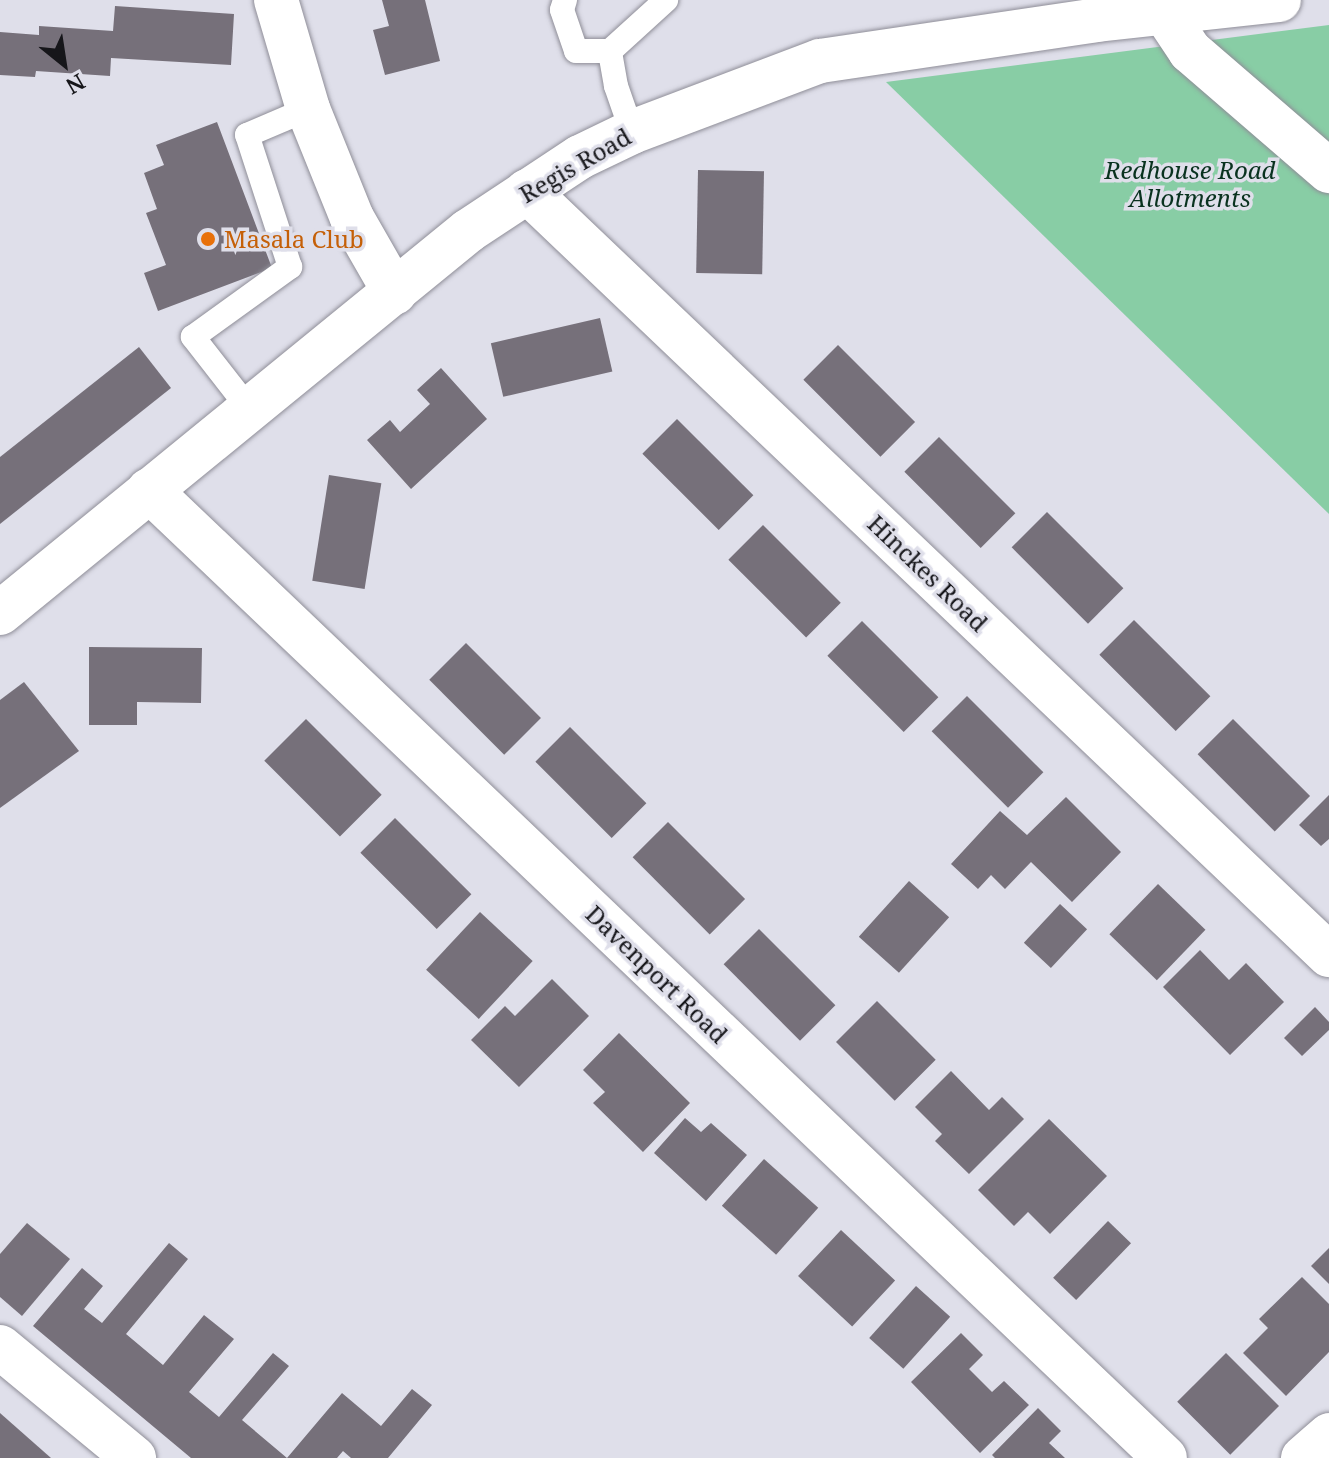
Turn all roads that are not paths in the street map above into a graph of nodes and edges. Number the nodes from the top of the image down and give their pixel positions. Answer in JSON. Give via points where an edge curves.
{"nodes":[{"id":1,"x":276,"y":0,"type":"edge"},
{"id":2,"x":565,"y":0,"type":"edge"},
{"id":3,"x":666,"y":0,"type":"edge"},
{"id":4,"x":1279,"y":0,"type":"edge"},
{"id":5,"x":1095,"y":10,"type":"edge"},
{"id":6,"x":1164,"y":12,"type":"junction"},
{"id":7,"x":610,"y":51,"type":"junction"},
{"id":8,"x":308,"y":109,"type":"junction"},
{"id":9,"x":632,"y":132,"type":"junction"},
{"id":10,"x":1329,"y":171,"type":"edge"},
{"id":11,"x":527,"y":191,"type":"junction"},
{"id":12,"x":395,"y":293,"type":"junction"},
{"id":13,"x":250,"y":410,"type":"junction"},
{"id":14,"x":149,"y":490,"type":"junction"},
{"id":15,"x":0,"y":613,"type":"edge"},
{"id":16,"x":1329,"y":955,"type":"edge"},
{"id":17,"x":0,"y":1347,"type":"edge"},
{"id":18,"x":1329,"y":1435,"type":"edge"},
{"id":19,"x":134,"y":1458,"type":"edge"},
{"id":20,"x":1165,"y":1458,"type":"edge"},
{"id":21,"x":1303,"y":1458,"type":"edge"}],
"edges":[{"from":1,"to":8,"type":"street"},
{"from":2,"to":7,"type":"lane","via":[[562,10],[576,51]]},
{"from":3,"to":7,"type":"lane"},
{"from":4,"to":6,"type":"street","name":"Regis Road"},
{"from":5,"to":6,"type":"street","name":"Regis Road"},
{"from":5,"to":9,"type":"street","name":"Regis Road","via":[[820,61]]},
{"from":6,"to":10,"type":"street","via":[[1190,51]]},
{"from":7,"to":9,"type":"lane"},
{"from":8,"to":12,"type":"street","via":[[352,218]]},
{"from":8,"to":13,"type":"lane","via":[[247,135],[290,267],[193,337]]},
{"from":9,"to":11,"type":"street","name":"Regis Road"},
{"from":11,"to":12,"type":"street","name":"Regis Road","via":[[468,231]]},
{"from":11,"to":16,"type":"street","name":"Hinckes Road"},
{"from":12,"to":13,"type":"street","name":"Regis Road"},
{"from":13,"to":14,"type":"street","name":"Regis Road"},
{"from":14,"to":15,"type":"street","name":"Regis Road"},
{"from":14,"to":20,"type":"street","name":"Davenport Road"},
{"from":17,"to":19,"type":"street"},
{"from":18,"to":21,"type":"street"}]}
